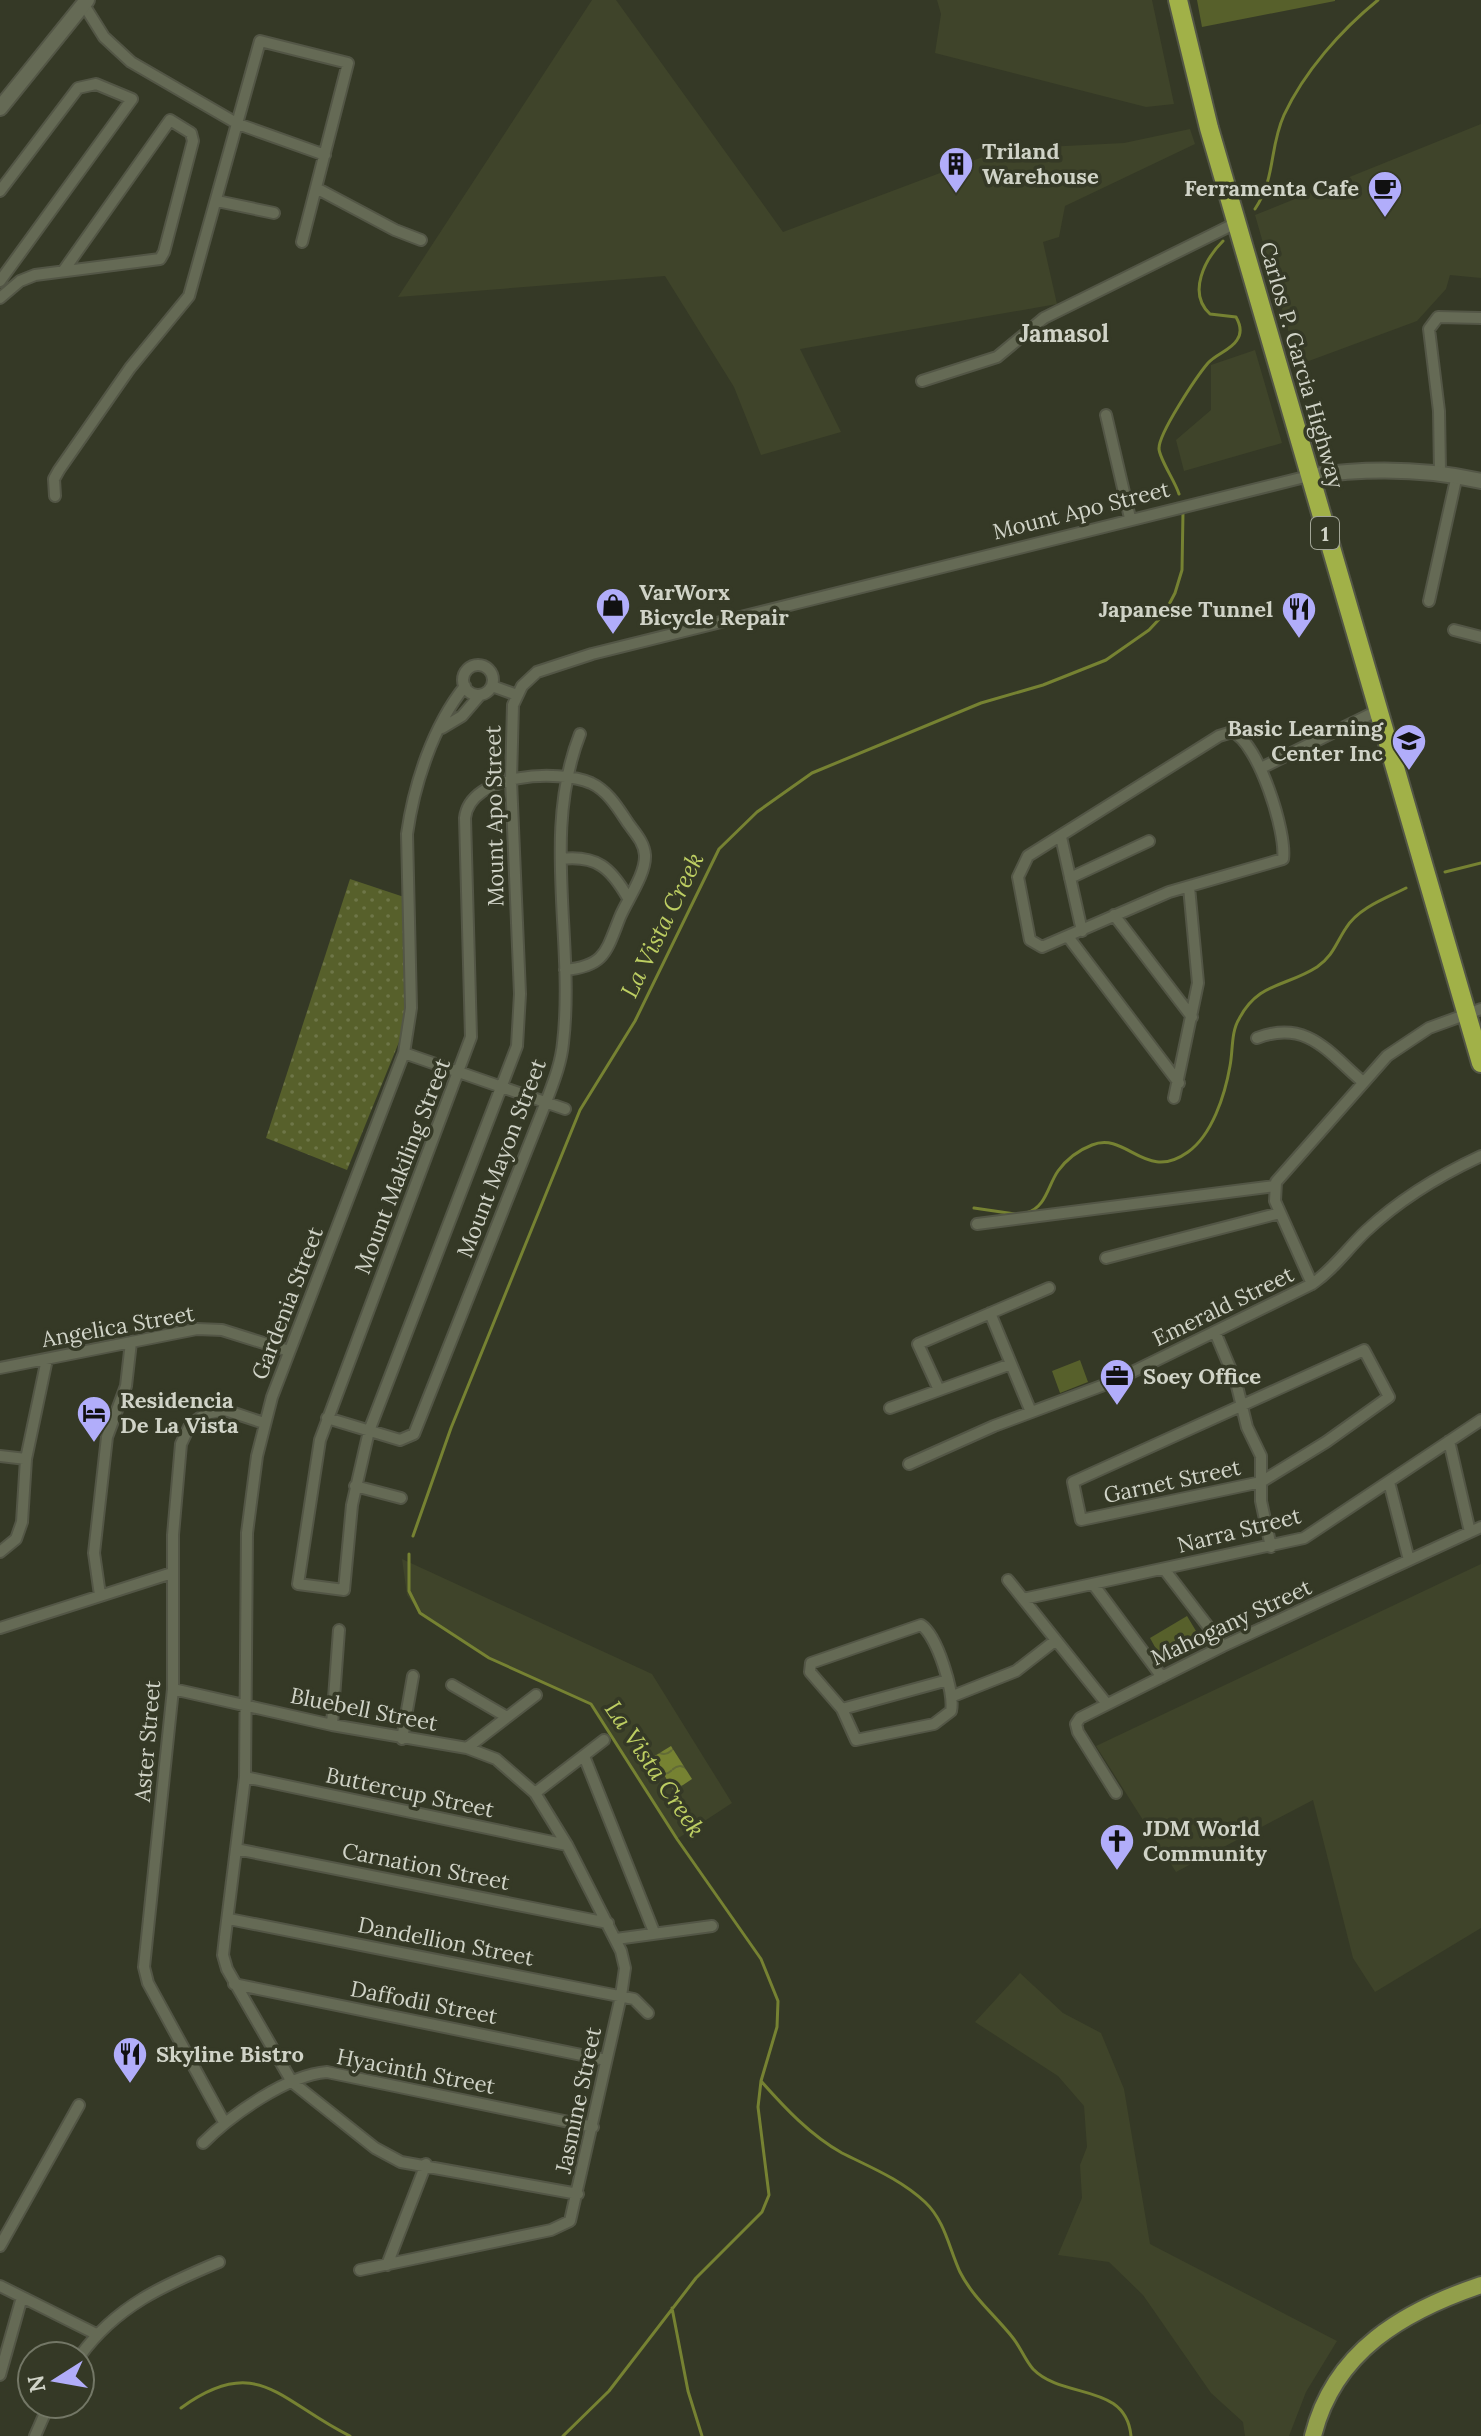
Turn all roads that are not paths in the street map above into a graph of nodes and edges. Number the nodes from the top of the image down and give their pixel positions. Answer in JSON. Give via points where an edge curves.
{"nodes":[{"id":1,"x":1178,"y":0,"type":"edge"},
{"id":2,"x":86,"y":2,"type":"edge"},
{"id":3,"x":0,"y":108,"type":"edge"},
{"id":4,"x":238,"y":124,"type":"junction"},
{"id":5,"x":325,"y":155,"type":"junction"},
{"id":6,"x":316,"y":188,"type":"junction"},
{"id":7,"x":0,"y":191,"type":"edge"},
{"id":8,"x":217,"y":201,"type":"junction"},
{"id":9,"x":274,"y":213,"type":"dead end"},
{"id":10,"x":1236,"y":223,"type":"junction"},
{"id":11,"x":421,"y":240,"type":"dead end"},
{"id":12,"x":302,"y":242,"type":"dead end"},
{"id":13,"x":9,"y":269,"type":"junction"},
{"id":14,"x":64,"y":270,"type":"junction"},
{"id":15,"x":0,"y":281,"type":"edge"},
{"id":16,"x":20,"y":281,"type":"junction"},
{"id":17,"x":0,"y":298,"type":"edge"},
{"id":18,"x":1481,"y":318,"type":"edge"},
{"id":19,"x":922,"y":381,"type":"dead end"},
{"id":20,"x":1106,"y":415,"type":"dead end"},
{"id":21,"x":1440,"y":472,"type":"junction"},
{"id":22,"x":1457,"y":475,"type":"junction"},
{"id":23,"x":1309,"y":476,"type":"junction"},
{"id":24,"x":1481,"y":481,"type":"edge"},
{"id":25,"x":55,"y":496,"type":"dead end"},
{"id":26,"x":1130,"y":518,"type":"junction"},
{"id":27,"x":1429,"y":601,"type":"dead end"},
{"id":28,"x":1454,"y":630,"type":"dead end"},
{"id":29,"x":1481,"y":637,"type":"edge"},
{"id":30,"x":465,"y":686,"type":"junction"},
{"id":31,"x":492,"y":686,"type":"junction"},
{"id":32,"x":480,"y":695,"type":"junction"},
{"id":33,"x":517,"y":695,"type":"junction"},
{"id":34,"x":1377,"y":711,"type":"junction"},
{"id":35,"x":442,"y":728,"type":"junction"},
{"id":36,"x":580,"y":734,"type":"dead end"},
{"id":37,"x":1261,"y":768,"type":"junction"},
{"id":38,"x":566,"y":778,"type":"junction"},
{"id":39,"x":511,"y":780,"type":"junction"},
{"id":40,"x":1061,"y":837,"type":"junction"},
{"id":41,"x":1149,"y":841,"type":"dead end"},
{"id":42,"x":561,"y":859,"type":"junction"},
{"id":43,"x":1070,"y":878,"type":"junction"},
{"id":44,"x":1189,"y":887,"type":"junction"},
{"id":45,"x":628,"y":898,"type":"junction"},
{"id":46,"x":1114,"y":915,"type":"junction"},
{"id":47,"x":1082,"y":931,"type":"junction"},
{"id":48,"x":1069,"y":938,"type":"junction"},
{"id":49,"x":565,"y":970,"type":"junction"},
{"id":50,"x":1474,"y":1011,"type":"edge"},
{"id":51,"x":1192,"y":1017,"type":"junction"},
{"id":52,"x":1257,"y":1038,"type":"dead end"},
{"id":53,"x":404,"y":1053,"type":"junction"},
{"id":54,"x":1481,"y":1063,"type":"edge"},
{"id":55,"x":460,"y":1071,"type":"junction"},
{"id":56,"x":1363,"y":1082,"type":"junction"},
{"id":57,"x":1179,"y":1083,"type":"junction"},
{"id":58,"x":504,"y":1087,"type":"junction"},
{"id":59,"x":1174,"y":1098,"type":"dead end"},
{"id":60,"x":546,"y":1102,"type":"junction"},
{"id":61,"x":565,"y":1109,"type":"dead end"},
{"id":62,"x":1481,"y":1156,"type":"edge"},
{"id":63,"x":1275,"y":1186,"type":"junction"},
{"id":64,"x":1280,"y":1213,"type":"junction"},
{"id":65,"x":977,"y":1224,"type":"dead end"},
{"id":66,"x":1106,"y":1258,"type":"dead end"},
{"id":67,"x":1312,"y":1284,"type":"junction"},
{"id":68,"x":1049,"y":1288,"type":"dead end"},
{"id":69,"x":990,"y":1313,"type":"junction"},
{"id":70,"x":1215,"y":1332,"type":"junction"},
{"id":71,"x":131,"y":1342,"type":"junction"},
{"id":72,"x":289,"y":1351,"type":"junction"},
{"id":73,"x":47,"y":1359,"type":"junction"},
{"id":74,"x":1011,"y":1364,"type":"junction"},
{"id":75,"x":0,"y":1368,"type":"edge"},
{"id":76,"x":939,"y":1390,"type":"junction"},
{"id":77,"x":1241,"y":1404,"type":"junction"},
{"id":78,"x":890,"y":1408,"type":"dead end"},
{"id":79,"x":1031,"y":1412,"type":"junction"},
{"id":80,"x":327,"y":1418,"type":"junction"},
{"id":81,"x":1481,"y":1420,"type":"edge"},
{"id":82,"x":264,"y":1423,"type":"junction"},
{"id":83,"x":369,"y":1431,"type":"junction"},
{"id":84,"x":1449,"y":1441,"type":"junction"},
{"id":85,"x":0,"y":1456,"type":"edge"},
{"id":86,"x":26,"y":1459,"type":"junction"},
{"id":87,"x":909,"y":1464,"type":"dead end"},
{"id":88,"x":1261,"y":1482,"type":"junction"},
{"id":89,"x":1389,"y":1482,"type":"junction"},
{"id":90,"x":355,"y":1486,"type":"junction"},
{"id":91,"x":401,"y":1498,"type":"dead end"},
{"id":92,"x":1481,"y":1527,"type":"edge"},
{"id":93,"x":1470,"y":1532,"type":"junction"},
{"id":94,"x":1271,"y":1547,"type":"junction"},
{"id":95,"x":0,"y":1552,"type":"edge"},
{"id":96,"x":1409,"y":1560,"type":"junction"},
{"id":97,"x":1164,"y":1569,"type":"junction"},
{"id":98,"x":172,"y":1573,"type":"junction"},
{"id":99,"x":1008,"y":1580,"type":"dead end"},
{"id":100,"x":1093,"y":1584,"type":"junction"},
{"id":101,"x":344,"y":1590,"type":"joint"},
{"id":102,"x":100,"y":1595,"type":"junction"},
{"id":103,"x":1023,"y":1599,"type":"junction"},
{"id":104,"x":0,"y":1628,"type":"edge"},
{"id":105,"x":339,"y":1630,"type":"dead end"},
{"id":106,"x":1056,"y":1640,"type":"junction"},
{"id":107,"x":1223,"y":1646,"type":"junction"},
{"id":108,"x":413,"y":1676,"type":"dead end"},
{"id":109,"x":1162,"y":1677,"type":"junction"},
{"id":110,"x":948,"y":1680,"type":"junction"},
{"id":111,"x":452,"y":1685,"type":"dead end"},
{"id":112,"x":173,"y":1689,"type":"junction"},
{"id":113,"x":536,"y":1695,"type":"dead end"},
{"id":114,"x":953,"y":1696,"type":"junction"},
{"id":115,"x":246,"y":1704,"type":"junction"},
{"id":116,"x":1107,"y":1704,"type":"junction"},
{"id":117,"x":842,"y":1709,"type":"junction"},
{"id":118,"x":507,"y":1717,"type":"junction"},
{"id":119,"x":332,"y":1725,"type":"junction"},
{"id":120,"x":402,"y":1739,"type":"junction"},
{"id":121,"x":604,"y":1740,"type":"dead end"},
{"id":122,"x":467,"y":1748,"type":"junction"},
{"id":123,"x":584,"y":1756,"type":"junction"},
{"id":124,"x":245,"y":1777,"type":"junction"},
{"id":125,"x":535,"y":1793,"type":"junction"},
{"id":126,"x":1116,"y":1793,"type":"dead end"},
{"id":127,"x":567,"y":1845,"type":"junction"},
{"id":128,"x":236,"y":1849,"type":"junction"},
{"id":129,"x":229,"y":1919,"type":"junction"},
{"id":130,"x":608,"y":1923,"type":"junction"},
{"id":131,"x":712,"y":1926,"type":"dead end"},
{"id":132,"x":654,"y":1932,"type":"junction"},
{"id":133,"x":616,"y":1939,"type":"junction"},
{"id":134,"x":234,"y":1984,"type":"junction"},
{"id":135,"x":621,"y":1996,"type":"junction"},
{"id":136,"x":648,"y":2013,"type":"dead end"},
{"id":137,"x":606,"y":2060,"type":"junction"},
{"id":138,"x":292,"y":2082,"type":"junction"},
{"id":139,"x":79,"y":2105,"type":"dead end"},
{"id":140,"x":224,"y":2122,"type":"junction"},
{"id":141,"x":593,"y":2127,"type":"junction"},
{"id":142,"x":203,"y":2143,"type":"dead end"},
{"id":143,"x":426,"y":2164,"type":"junction"},
{"id":144,"x":578,"y":2194,"type":"junction"},
{"id":145,"x":0,"y":2246,"type":"edge"},
{"id":146,"x":219,"y":2262,"type":"dead end"},
{"id":147,"x":387,"y":2265,"type":"junction"},
{"id":148,"x":360,"y":2270,"type":"dead end"},
{"id":149,"x":1481,"y":2285,"type":"edge"},
{"id":150,"x":0,"y":2286,"type":"edge"},
{"id":151,"x":22,"y":2297,"type":"junction"},
{"id":152,"x":96,"y":2334,"type":"junction"},
{"id":153,"x":92,"y":2340,"type":"edge"},
{"id":154,"x":0,"y":2375,"type":"edge"},
{"id":155,"x":1313,"y":2436,"type":"edge"}],
"edges":[{"from":1,"to":10,"type":"highway","name":"Carlos P. Garcia Highway","number":"1"},
{"from":2,"to":3,"type":"street"},
{"from":2,"to":4,"type":"street","via":[[104,37],[131,62]]},
{"from":4,"to":5,"type":"street"},
{"from":4,"to":5,"type":"street","via":[[260,41],[348,63]]},
{"from":4,"to":8,"type":"street"},
{"from":5,"to":6,"type":"street"},
{"from":6,"to":11,"type":"street"},
{"from":6,"to":12,"type":"street"},
{"from":7,"to":13,"type":"street","via":[[78,88],[96,84],[132,99]]},
{"from":8,"to":9,"type":"street"},
{"from":8,"to":25,"type":"street","via":[[189,296],[130,368],[59,470]]},
{"from":10,"to":19,"type":"street","via":[[1044,318],[997,357]]},
{"from":10,"to":23,"type":"highway","name":"Carlos P. Garcia Highway","number":"1"},
{"from":13,"to":15,"type":"street"},
{"from":13,"to":16,"type":"street"},
{"from":14,"to":14,"type":"street","via":[[170,120],[193,136],[160,259]]},
{"from":14,"to":16,"type":"street"},
{"from":16,"to":17,"type":"street"},
{"from":18,"to":21,"type":"street","via":[[1447,315],[1432,321]]},
{"from":20,"to":26,"type":"street"},
{"from":21,"to":22,"type":"street"},
{"from":21,"to":23,"type":"street"},
{"from":22,"to":24,"type":"street"},
{"from":22,"to":27,"type":"street"},
{"from":23,"to":26,"type":"street","name":"Mount Apo Street"},
{"from":23,"to":34,"type":"highway","name":"Carlos P. Garcia Highway","number":"1"},
{"from":26,"to":33,"type":"street","name":"Mount Apo Street","via":[[556,663],[532,676]]},
{"from":28,"to":29,"type":"street"},
{"from":30,"to":31,"type":"street","via":[[466,672],[478,665],[490,672]]},
{"from":30,"to":32,"type":"street"},
{"from":30,"to":35,"type":"street","name":"Gardenia Street"},
{"from":31,"to":32,"type":"street"},
{"from":31,"to":33,"type":"street"},
{"from":32,"to":35,"type":"street","name":"Gardenia Street","via":[[462,716]]},
{"from":33,"to":39,"type":"street","name":"Mount Apo Street","via":[[510,726]]},
{"from":34,"to":37,"type":"street"},
{"from":34,"to":50,"type":"highway","name":"Carlos P. Garcia Highway","number":"1"},
{"from":35,"to":53,"type":"street","name":"Gardenia Street","via":[[418,784],[407,834],[411,1008]]},
{"from":36,"to":38,"type":"street","name":"Mount Mayon Street"},
{"from":37,"to":40,"type":"street","via":[[1237,733],[1219,736]]},
{"from":37,"to":44,"type":"street","via":[[1283,859]]},
{"from":38,"to":39,"type":"street"},
{"from":38,"to":42,"type":"street","name":"Mount Mayon Street"},
{"from":38,"to":45,"type":"street","via":[[600,788],[640,839],[644,862]]},
{"from":39,"to":55,"type":"street","name":"Mount Makiling Street","via":[[478,792],[465,811],[472,1020]]},
{"from":39,"to":58,"type":"street","name":"Mount Apo Street","via":[[519,1025]]},
{"from":40,"to":43,"type":"street"},
{"from":40,"to":48,"type":"street","via":[[1028,856],[1018,877],[1030,940],[1042,947]]},
{"from":41,"to":43,"type":"street"},
{"from":42,"to":45,"type":"street","via":[[599,861]]},
{"from":42,"to":49,"type":"street","name":"Mount Mayon Street"},
{"from":43,"to":47,"type":"street"},
{"from":44,"to":46,"type":"street"},
{"from":44,"to":51,"type":"street","via":[[1198,965]]},
{"from":45,"to":49,"type":"street","via":[[600,960]]},
{"from":46,"to":47,"type":"street"},
{"from":46,"to":51,"type":"street"},
{"from":47,"to":48,"type":"street"},
{"from":48,"to":57,"type":"street"},
{"from":49,"to":60,"type":"street","name":"Mount Mayon Street","via":[[563,1046]]},
{"from":50,"to":54,"type":"highway","name":"Carlos P. Garcia Highway","number":"1"},
{"from":50,"to":56,"type":"street","via":[[1403,1043]]},
{"from":51,"to":57,"type":"street"},
{"from":52,"to":56,"type":"street","via":[[1283,1030],[1305,1035]]},
{"from":53,"to":55,"type":"street"},
{"from":53,"to":72,"type":"street","name":"Gardenia Street"},
{"from":55,"to":58,"type":"street"},
{"from":55,"to":80,"type":"street","name":"Mount Makiling Street"},
{"from":56,"to":63,"type":"street"},
{"from":57,"to":59,"type":"street"},
{"from":58,"to":60,"type":"street"},
{"from":58,"to":83,"type":"street","name":"Mount Apo Street"},
{"from":60,"to":61,"type":"street"},
{"from":60,"to":83,"type":"street","name":"Mount Mayon Street","via":[[416,1431],[408,1440]]},
{"from":62,"to":67,"type":"street","name":"Emerald Street","via":[[1386,1214]]},
{"from":63,"to":64,"type":"street"},
{"from":63,"to":65,"type":"street"},
{"from":64,"to":66,"type":"street"},
{"from":64,"to":67,"type":"street"},
{"from":67,"to":70,"type":"street","name":"Emerald Street"},
{"from":68,"to":69,"type":"street"},
{"from":69,"to":74,"type":"street"},
{"from":69,"to":76,"type":"street","via":[[918,1344]]},
{"from":70,"to":77,"type":"street"},
{"from":70,"to":79,"type":"street","name":"Emerald Street","via":[[1112,1382]]},
{"from":71,"to":72,"type":"street","name":"Angelica Street","via":[[197,1329],[222,1330]]},
{"from":71,"to":73,"type":"street","name":"Angelica Street"},
{"from":71,"to":102,"type":"street","via":[[126,1386],[107,1437],[94,1553]]},
{"from":72,"to":82,"type":"street","name":"Gardenia Street"},
{"from":73,"to":75,"type":"street","name":"Angelica Street"},
{"from":73,"to":86,"type":"street"},
{"from":74,"to":76,"type":"street"},
{"from":74,"to":79,"type":"street"},
{"from":76,"to":78,"type":"street"},
{"from":77,"to":88,"type":"street","via":[[1263,1465]]},
{"from":77,"to":88,"type":"street","name":"Garnet Street","via":[[1364,1350],[1389,1397]]},
{"from":77,"to":88,"type":"street","name":"Garnet Street","via":[[1073,1482],[1081,1520]]},
{"from":79,"to":87,"type":"street","name":"Emerald Street"},
{"from":80,"to":83,"type":"street"},
{"from":80,"to":101,"type":"street","name":"Mount Makiling Street","via":[[311,1480],[298,1584]]},
{"from":81,"to":84,"type":"street","name":"Narra Street"},
{"from":82,"to":98,"type":"street","name":"Aster Street","via":[[225,1410],[205,1414],[190,1425],[181,1444]]},
{"from":82,"to":115,"type":"street","name":"Gardenia Street","via":[[247,1533]]},
{"from":83,"to":90,"type":"street","name":"Mount Apo Street"},
{"from":84,"to":89,"type":"street","name":"Narra Street"},
{"from":84,"to":93,"type":"street"},
{"from":85,"to":86,"type":"street"},
{"from":86,"to":95,"type":"street","via":[[22,1522],[16,1539]]},
{"from":88,"to":94,"type":"street"},
{"from":89,"to":94,"type":"street","name":"Narra Street","via":[[1304,1538]]},
{"from":89,"to":96,"type":"street"},
{"from":90,"to":91,"type":"street"},
{"from":90,"to":101,"type":"street","name":"Mount Apo Street"},
{"from":92,"to":93,"type":"street","name":"Mahogany Street"},
{"from":93,"to":96,"type":"street","name":"Mahogany Street"},
{"from":94,"to":97,"type":"street","name":"Narra Street"},
{"from":96,"to":107,"type":"street","name":"Mahogany Street"},
{"from":97,"to":100,"type":"street","name":"Narra Street"},
{"from":97,"to":107,"type":"street"},
{"from":98,"to":102,"type":"street"},
{"from":98,"to":112,"type":"street","name":"Aster Street"},
{"from":99,"to":103,"type":"street"},
{"from":100,"to":103,"type":"street","name":"Narra Street"},
{"from":100,"to":109,"type":"street"},
{"from":102,"to":104,"type":"street"},
{"from":103,"to":106,"type":"street"},
{"from":105,"to":119,"type":"street"},
{"from":106,"to":114,"type":"street","via":[[1016,1671]]},
{"from":106,"to":116,"type":"street"},
{"from":107,"to":109,"type":"street","name":"Mahogany Street"},
{"from":108,"to":120,"type":"street"},
{"from":109,"to":116,"type":"street","name":"Mahogany Street"},
{"from":110,"to":114,"type":"street"},
{"from":110,"to":117,"type":"street"},
{"from":110,"to":117,"type":"street","via":[[930,1632],[916,1625],[811,1663],[813,1677]]},
{"from":111,"to":118,"type":"street"},
{"from":112,"to":115,"type":"street","name":"Bluebell Street"},
{"from":112,"to":140,"type":"street","name":"Aster Street","via":[[144,1967]]},
{"from":113,"to":118,"type":"street"},
{"from":114,"to":117,"type":"street","via":[[951,1711],[942,1721],[863,1742],[853,1738]]},
{"from":115,"to":119,"type":"street","name":"Bluebell Street"},
{"from":115,"to":124,"type":"street","name":"Gardenia Street"},
{"from":116,"to":126,"type":"street","name":"Mahogany Street","via":[[1076,1724]]},
{"from":118,"to":122,"type":"street"},
{"from":119,"to":120,"type":"street","name":"Bluebell Street"},
{"from":120,"to":122,"type":"street","name":"Bluebell Street"},
{"from":121,"to":123,"type":"street"},
{"from":122,"to":125,"type":"street","name":"Bluebell Street","via":[[496,1759]]},
{"from":123,"to":125,"type":"street"},
{"from":123,"to":132,"type":"street"},
{"from":124,"to":127,"type":"street","name":"Buttercup Street"},
{"from":124,"to":128,"type":"street","name":"Gardenia Street"},
{"from":125,"to":127,"type":"street","name":"Jasmine Street"},
{"from":127,"to":130,"type":"street","name":"Jasmine Street"},
{"from":128,"to":129,"type":"street","name":"Gardenia Street"},
{"from":128,"to":130,"type":"street","name":"Carnation Street"},
{"from":129,"to":134,"type":"street","name":"Gardenia Street","via":[[223,1955]]},
{"from":129,"to":135,"type":"street","name":"Dandellion Street"},
{"from":130,"to":133,"type":"street","name":"Jasmine Street"},
{"from":131,"to":132,"type":"street"},
{"from":132,"to":133,"type":"street"},
{"from":133,"to":135,"type":"street","name":"Jasmine Street","via":[[625,1961]]},
{"from":134,"to":137,"type":"street","name":"Daffodil Street"},
{"from":134,"to":138,"type":"street","name":"Gardenia Street"},
{"from":135,"to":136,"type":"street","name":"Dandellion Street","via":[[638,2000]]},
{"from":135,"to":137,"type":"street","name":"Jasmine Street"},
{"from":137,"to":141,"type":"street","name":"Jasmine Street"},
{"from":138,"to":140,"type":"street","name":"Hyacinth Street"},
{"from":138,"to":141,"type":"street","name":"Hyacinth Street","via":[[327,2072]]},
{"from":138,"to":143,"type":"street","via":[[375,2148],[401,2162]]},
{"from":139,"to":145,"type":"street"},
{"from":140,"to":142,"type":"street","name":"Hyacinth Street"},
{"from":141,"to":144,"type":"street","name":"Jasmine Street"},
{"from":143,"to":144,"type":"street"},
{"from":143,"to":147,"type":"street"},
{"from":144,"to":147,"type":"street","name":"Jasmine Street","via":[[573,2215],[559,2228]]},
{"from":146,"to":152,"type":"street","via":[[147,2293]]},
{"from":147,"to":148,"type":"street","name":"Jasmine Street"},
{"from":149,"to":155,"type":"main road","via":[[1406,2316],[1364,2348],[1330,2391]]},
{"from":150,"to":151,"type":"street"},
{"from":151,"to":152,"type":"street"},
{"from":151,"to":154,"type":"street"},
{"from":152,"to":153,"type":"street"}]}
